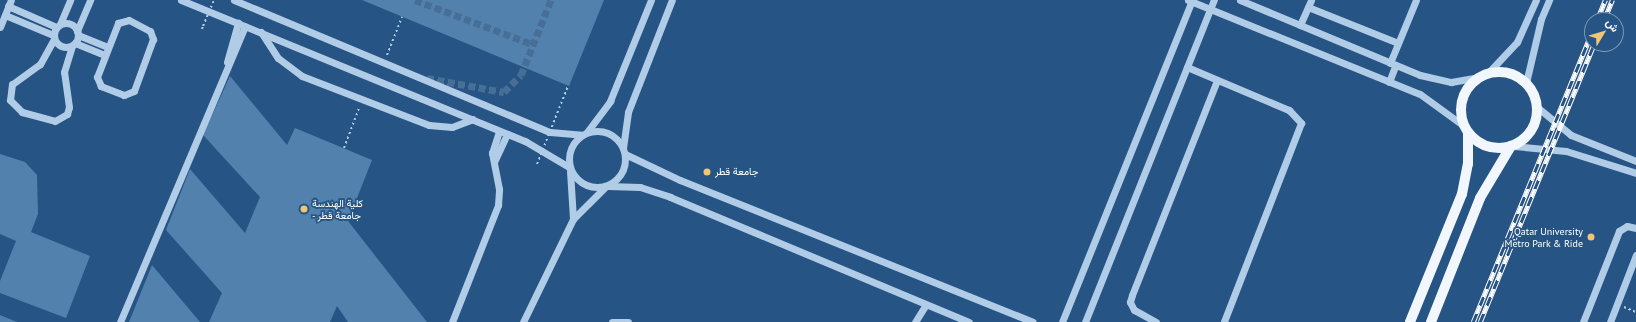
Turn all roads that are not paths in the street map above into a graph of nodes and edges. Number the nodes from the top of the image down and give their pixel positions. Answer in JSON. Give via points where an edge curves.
{"nodes":[{"id":1,"x":70,"y":0,"type":"edge"},
{"id":2,"x":90,"y":0,"type":"edge"},
{"id":3,"x":181,"y":0,"type":"edge"},
{"id":4,"x":234,"y":0,"type":"edge"},
{"id":5,"x":651,"y":0,"type":"edge"},
{"id":6,"x":672,"y":0,"type":"edge"},
{"id":7,"x":1190,"y":0,"type":"edge"},
{"id":8,"x":1214,"y":0,"type":"edge"},
{"id":9,"x":1240,"y":0,"type":"edge"},
{"id":10,"x":1416,"y":0,"type":"edge"},
{"id":11,"x":1537,"y":0,"type":"edge"},
{"id":12,"x":1549,"y":0,"type":"edge"},
{"id":13,"x":10,"y":3,"type":"edge"},
{"id":14,"x":199,"y":3,"type":"edge"},
{"id":15,"x":1309,"y":3,"type":"edge"},
{"id":16,"x":1545,"y":8,"type":"junction"},
{"id":17,"x":1210,"y":9,"type":"junction"},
{"id":18,"x":5,"y":14,"type":"junction"},
{"id":19,"x":241,"y":24,"type":"junction"},
{"id":20,"x":58,"y":25,"type":"junction"},
{"id":21,"x":1300,"y":25,"type":"junction"},
{"id":22,"x":0,"y":27,"type":"edge"},
{"id":23,"x":261,"y":32,"type":"junction"},
{"id":24,"x":78,"y":33,"type":"junction"},
{"id":25,"x":54,"y":37,"type":"junction"},
{"id":26,"x":1398,"y":43,"type":"junction"},
{"id":27,"x":73,"y":45,"type":"junction"},
{"id":28,"x":108,"y":47,"type":"junction"},
{"id":29,"x":105,"y":55,"type":"junction"},
{"id":30,"x":1393,"y":64,"type":"junction"},
{"id":31,"x":1187,"y":67,"type":"junction"},
{"id":32,"x":1483,"y":76,"type":"junction"},
{"id":33,"x":1217,"y":80,"type":"junction"},
{"id":34,"x":1389,"y":82,"type":"junction"},
{"id":35,"x":1526,"y":83,"type":"junction"},
{"id":36,"x":1537,"y":107,"type":"junction"},
{"id":37,"x":472,"y":119,"type":"junction"},
{"id":38,"x":1466,"y":129,"type":"junction"},
{"id":39,"x":498,"y":131,"type":"junction"},
{"id":40,"x":507,"y":134,"type":"junction"},
{"id":41,"x":585,"y":134,"type":"junction"},
{"id":42,"x":1513,"y":146,"type":"junction"},
{"id":43,"x":624,"y":151,"type":"junction"},
{"id":44,"x":1636,"y":161,"type":"edge"},
{"id":45,"x":494,"y":165,"type":"junction"},
{"id":46,"x":570,"y":168,"type":"junction"},
{"id":47,"x":1636,"y":173,"type":"edge"},
{"id":48,"x":606,"y":186,"type":"junction"},
{"id":49,"x":573,"y":219,"type":"junction"},
{"id":50,"x":1636,"y":228,"type":"edge"},
{"id":51,"x":1636,"y":255,"type":"edge"},
{"id":52,"x":925,"y":306,"type":"junction"},
{"id":53,"x":120,"y":322,"type":"edge"},
{"id":54,"x":452,"y":322,"type":"edge"},
{"id":55,"x":524,"y":322,"type":"edge"},
{"id":56,"x":612,"y":322,"type":"edge"},
{"id":57,"x":628,"y":322,"type":"edge"},
{"id":58,"x":915,"y":322,"type":"edge"},
{"id":59,"x":969,"y":322,"type":"edge"},
{"id":60,"x":1033,"y":322,"type":"edge"},
{"id":61,"x":1062,"y":322,"type":"edge"},
{"id":62,"x":1086,"y":322,"type":"edge"},
{"id":63,"x":1156,"y":322,"type":"edge"},
{"id":64,"x":1224,"y":322,"type":"edge"},
{"id":65,"x":1410,"y":322,"type":"edge"},
{"id":66,"x":1431,"y":322,"type":"edge"},
{"id":67,"x":1583,"y":322,"type":"edge"},
{"id":68,"x":1610,"y":322,"type":"edge"}],
"edges":[{"from":1,"to":20,"type":"street"},
{"from":2,"to":24,"type":"street"},
{"from":3,"to":14,"type":"street"},
{"from":4,"to":41,"type":"street","via":[[427,78],[545,130]]},
{"from":5,"to":41,"type":"street","via":[[610,101]]},
{"from":6,"to":43,"type":"street","via":[[628,112]]},
{"from":7,"to":17,"type":"street"},
{"from":7,"to":61,"type":"street"},
{"from":8,"to":17,"type":"street"},
{"from":9,"to":21,"type":"street"},
{"from":10,"to":26,"type":"street"},
{"from":11,"to":16,"type":"street"},
{"from":11,"to":32,"type":"street","via":[[1517,42]]},
{"from":12,"to":16,"type":"street"},
{"from":13,"to":18,"type":"street"},
{"from":13,"to":20,"type":"street"},
{"from":14,"to":19,"type":"street"},
{"from":15,"to":21,"type":"street"},
{"from":15,"to":26,"type":"street"},
{"from":16,"to":35,"type":"street"},
{"from":17,"to":31,"type":"street"},
{"from":17,"to":34,"type":"street"},
{"from":18,"to":22,"type":"street"},
{"from":18,"to":25,"type":"street"},
{"from":19,"to":23,"type":"street"},
{"from":19,"to":53,"type":"street"},
{"from":20,"to":24,"type":"street","via":[[72,24]]},
{"from":20,"to":25,"type":"street"},
{"from":21,"to":30,"type":"street"},
{"from":23,"to":37,"type":"street"},
{"from":23,"to":37,"type":"street","via":[[278,58],[302,76],[428,125],[452,127]]},
{"from":24,"to":27,"type":"street"},
{"from":24,"to":28,"type":"street"},
{"from":25,"to":27,"type":"street","via":[[63,47]]},
{"from":25,"to":27,"type":"street","via":[[40,64],[12,84],[10,100],[22,112],[54,121],[67,114],[64,72]]},
{"from":26,"to":30,"type":"street"},
{"from":27,"to":29,"type":"street"},
{"from":28,"to":29,"type":"street"},
{"from":28,"to":29,"type":"street","via":[[118,23],[123,20],[152,33],[152,42],[131,93],[121,94],[99,84],[98,74]]},
{"from":30,"to":32,"type":"street","via":[[1451,82]]},
{"from":30,"to":34,"type":"street"},
{"from":31,"to":33,"type":"street"},
{"from":31,"to":62,"type":"street"},
{"from":32,"to":35,"type":"main road","via":[[1507,73]]},
{"from":32,"to":38,"type":"main road","via":[[1463,98]]},
{"from":33,"to":63,"type":"street","via":[[1130,302],[1134,310]]},
{"from":33,"to":64,"type":"street","via":[[1289,110],[1301,123]]},
{"from":34,"to":38,"type":"street","via":[[1428,98]]},
{"from":35,"to":36,"type":"main road"},
{"from":36,"to":42,"type":"main road","via":[[1534,127]]},
{"from":36,"to":44,"type":"street","via":[[1572,135]]},
{"from":37,"to":39,"type":"street"},
{"from":38,"to":42,"type":"main road","via":[[1488,147]]},
{"from":38,"to":65,"type":"main road","via":[[1468,164],[1462,194]]},
{"from":39,"to":40,"type":"street"},
{"from":39,"to":45,"type":"street","via":[[492,147]]},
{"from":40,"to":45,"type":"street"},
{"from":40,"to":46,"type":"street"},
{"from":41,"to":43,"type":"street","via":[[605,132]]},
{"from":41,"to":46,"type":"street","via":[[570,149]]},
{"from":42,"to":47,"type":"street","via":[[1566,150]]},
{"from":42,"to":66,"type":"main road","via":[[1480,198]]},
{"from":43,"to":48,"type":"street","via":[[623,170]]},
{"from":43,"to":60,"type":"street","via":[[680,180]]},
{"from":45,"to":54,"type":"street","via":[[499,188],[498,205]]},
{"from":46,"to":48,"type":"street","via":[[587,186]]},
{"from":46,"to":49,"type":"street"},
{"from":48,"to":49,"type":"street"},
{"from":48,"to":52,"type":"street","via":[[640,187],[670,197]]},
{"from":49,"to":55,"type":"street"},
{"from":50,"to":67,"type":"street","via":[[1627,226],[1619,231]]},
{"from":51,"to":68,"type":"street"},
{"from":52,"to":58,"type":"street"},
{"from":52,"to":59,"type":"street"},
{"from":56,"to":57,"type":"street"}]}
